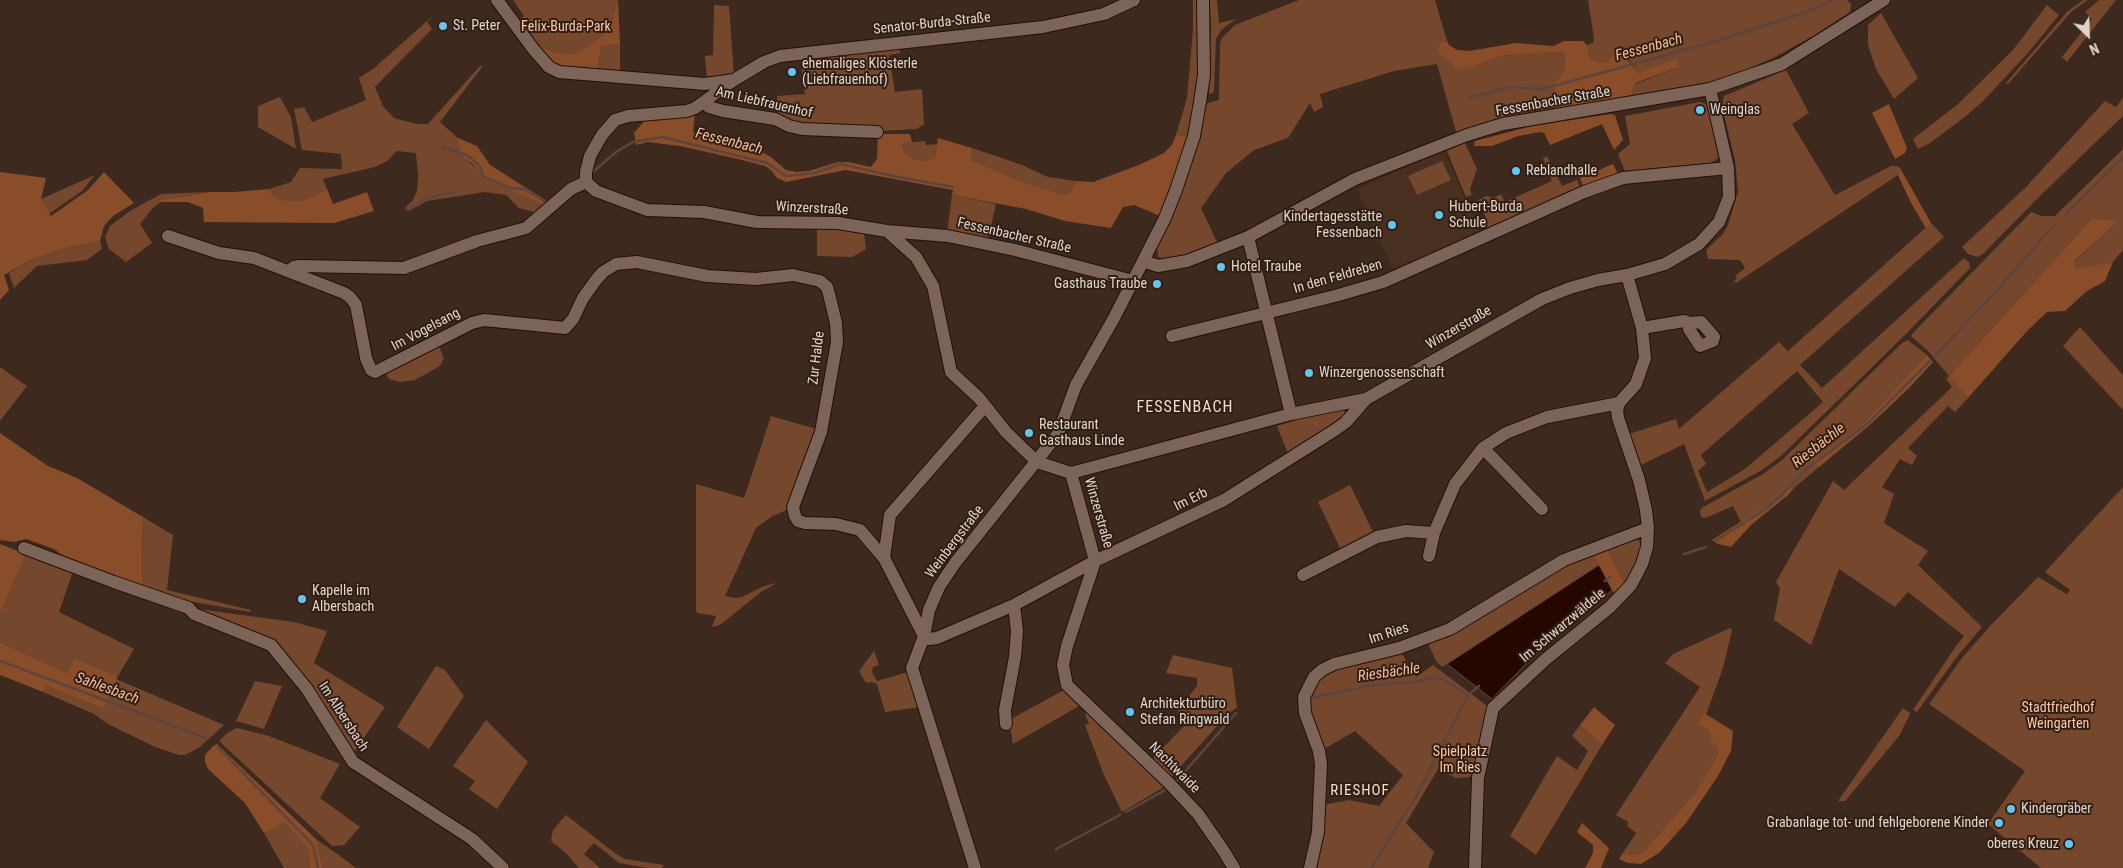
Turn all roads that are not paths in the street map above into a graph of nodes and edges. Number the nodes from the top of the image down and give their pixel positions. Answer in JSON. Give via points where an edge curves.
{"nodes":[{"id":1,"x":497,"y":0,"type":"edge"},
{"id":2,"x":1134,"y":0,"type":"edge"},
{"id":3,"x":1203,"y":0,"type":"edge"},
{"id":4,"x":1884,"y":0,"type":"edge"},
{"id":5,"x":734,"y":80,"type":"junction"},
{"id":6,"x":705,"y":84,"type":"junction"},
{"id":7,"x":1710,"y":89,"type":"junction"},
{"id":8,"x":705,"y":102,"type":"junction"},
{"id":9,"x":877,"y":132,"type":"dead end"},
{"id":10,"x":1728,"y":168,"type":"junction"},
{"id":11,"x":586,"y":182,"type":"junction"},
{"id":12,"x":887,"y":231,"type":"junction"},
{"id":13,"x":168,"y":236,"type":"dead end"},
{"id":14,"x":1248,"y":236,"type":"junction"},
{"id":15,"x":1143,"y":261,"type":"junction"},
{"id":16,"x":638,"y":262,"type":"joint"},
{"id":17,"x":289,"y":271,"type":"junction"},
{"id":18,"x":1627,"y":275,"type":"junction"},
{"id":19,"x":1133,"y":281,"type":"junction"},
{"id":20,"x":1266,"y":312,"type":"junction"},
{"id":21,"x":1690,"y":323,"type":"dead end"},
{"id":22,"x":1642,"y":328,"type":"junction"},
{"id":23,"x":1172,"y":336,"type":"dead end"},
{"id":24,"x":1366,"y":399,"type":"junction"},
{"id":25,"x":1619,"y":403,"type":"junction"},
{"id":26,"x":985,"y":406,"type":"junction"},
{"id":27,"x":1291,"y":414,"type":"junction"},
{"id":28,"x":1483,"y":448,"type":"junction"},
{"id":29,"x":1037,"y":462,"type":"junction"},
{"id":30,"x":1071,"y":473,"type":"junction"},
{"id":31,"x":1542,"y":509,"type":"dead end"},
{"id":32,"x":1648,"y":528,"type":"junction"},
{"id":33,"x":1434,"y":533,"type":"junction"},
{"id":34,"x":24,"y":548,"type":"dead end"},
{"id":35,"x":1429,"y":556,"type":"dead end"},
{"id":36,"x":884,"y":558,"type":"junction"},
{"id":37,"x":1095,"y":561,"type":"junction"},
{"id":38,"x":1303,"y":575,"type":"dead end"},
{"id":39,"x":1014,"y":605,"type":"junction"},
{"id":40,"x":924,"y":636,"type":"junction"},
{"id":41,"x":1006,"y":724,"type":"dead end"},
{"id":42,"x":503,"y":868,"type":"edge"},
{"id":43,"x":975,"y":868,"type":"edge"},
{"id":44,"x":1234,"y":868,"type":"edge"},
{"id":45,"x":1310,"y":868,"type":"edge"},
{"id":46,"x":1475,"y":868,"type":"edge"}],
"edges":[{"from":1,"to":6,"type":"street","name":"Senator-Burda-Straße","via":[[534,50],[559,72]]},
{"from":2,"to":5,"type":"street","name":"Senator-Burda-Straße","via":[[1104,14],[1043,27],[780,56]]},
{"from":3,"to":15,"type":"street","name":"Weinbergstraße","via":[[1204,75],[1194,136],[1176,190]]},
{"from":4,"to":7,"type":"street","name":"Fessenbacher Straße","via":[[1782,64]]},
{"from":5,"to":6,"type":"street","name":"Senator-Burda-Straße"},
{"from":5,"to":8,"type":"street","name":"Senator-Burda-Straße"},
{"from":6,"to":8,"type":"street"},
{"from":7,"to":10,"type":"street","name":"Winzerstraße"},
{"from":7,"to":14,"type":"street","name":"Fessenbacher Straße","via":[[1537,117],[1467,135],[1355,179]]},
{"from":8,"to":9,"type":"street","name":"Am Liebfrauenhof","via":[[709,107],[723,111],[775,119],[802,129]]},
{"from":8,"to":11,"type":"street","via":[[687,111],[615,120],[602,134],[590,156]]},
{"from":10,"to":18,"type":"street","name":"Winzerstraße","via":[[1730,197],[1719,222],[1699,244],[1665,264]]},
{"from":10,"to":20,"type":"street","name":"In den Feldreben","via":[[1623,178],[1584,192],[1383,282]]},
{"from":11,"to":12,"type":"street","name":"Winzerstraße","via":[[596,191],[647,210],[704,212],[757,222],[838,223]]},
{"from":11,"to":17,"type":"street","via":[[571,189],[526,228],[477,241],[404,268],[300,266]]},
{"from":12,"to":19,"type":"street","name":"Fessenbacher Straße","via":[[948,236],[990,244]]},
{"from":12,"to":26,"type":"street","name":"Winzerstraße","via":[[916,257],[934,286],[951,372]]},
{"from":13,"to":17,"type":"street","name":"Im Vogelsang","via":[[220,253],[254,258]]},
{"from":14,"to":15,"type":"street","name":"Fessenbacher Straße","via":[[1179,263],[1158,266]]},
{"from":14,"to":20,"type":"street"},
{"from":15,"to":19,"type":"street","name":"Weinbergstraße"},
{"from":16,"to":17,"type":"street","name":"Im Vogelsang","via":[[616,264],[602,272],[565,328],[484,320],[375,372],[366,358],[356,306],[350,297]]},
{"from":16,"to":36,"type":"street","name":"Zur Halde","via":[[707,276],[756,279],[793,275],[809,277],[827,287],[836,323],[836,342],[821,432],[793,507],[798,521],[860,530]]},
{"from":18,"to":22,"type":"street"},
{"from":18,"to":24,"type":"street","name":"Winzerstraße","via":[[1598,280],[1542,299]]},
{"from":19,"to":29,"type":"street","name":"Weinbergstraße","via":[[1076,386],[1058,434]]},
{"from":20,"to":23,"type":"street","name":"In den Feldreben"},
{"from":20,"to":27,"type":"street"},
{"from":21,"to":22,"type":"street","via":[[1684,321]]},
{"from":22,"to":25,"type":"street","via":[[1645,358],[1636,384]]},
{"from":24,"to":27,"type":"street","name":"Winzerstraße"},
{"from":24,"to":37,"type":"street","name":"Im Erb","via":[[1335,430],[1224,500]]},
{"from":25,"to":28,"type":"street","via":[[1547,417],[1506,433]]},
{"from":25,"to":32,"type":"street","name":"Im Schwarzwäldele","via":[[1618,418],[1639,480]]},
{"from":26,"to":29,"type":"street","name":"Winzerstraße"},
{"from":26,"to":36,"type":"street","via":[[890,515]]},
{"from":27,"to":30,"type":"street","name":"Winzerstraße"},
{"from":28,"to":31,"type":"street"},
{"from":28,"to":33,"type":"street","via":[[1455,484]]},
{"from":29,"to":30,"type":"street","name":"Winzerstraße"},
{"from":29,"to":40,"type":"street","name":"Weinbergstraße","via":[[939,587],[929,610]]},
{"from":30,"to":37,"type":"street","name":"Winzerstraße"},
{"from":32,"to":45,"type":"street","name":"Im Ries","via":[[1564,560],[1450,629],[1399,648],[1334,664],[1314,677],[1304,697],[1320,764],[1318,832]]},
{"from":32,"to":46,"type":"street","name":"Im Schwarzwäldele","via":[[1642,564],[1631,585],[1493,708],[1478,778]]},
{"from":33,"to":35,"type":"street"},
{"from":33,"to":38,"type":"street","via":[[1406,531],[1377,537]]},
{"from":34,"to":42,"type":"street","name":"Im Albersbach","via":[[189,608],[194,614],[271,645],[307,689],[353,762],[472,839]]},
{"from":36,"to":40,"type":"street","name":"Zur Halde"},
{"from":37,"to":39,"type":"street","name":"Im Erb"},
{"from":37,"to":44,"type":"street","name":"Nachtwaide","via":[[1065,655],[1063,665],[1067,685],[1192,808]]},
{"from":39,"to":40,"type":"street","name":"Im Erb","via":[[937,638]]},
{"from":39,"to":41,"type":"street","via":[[1017,631],[1005,710]]},
{"from":40,"to":43,"type":"street","name":"Weinbergstraße","via":[[912,668]]}]}
